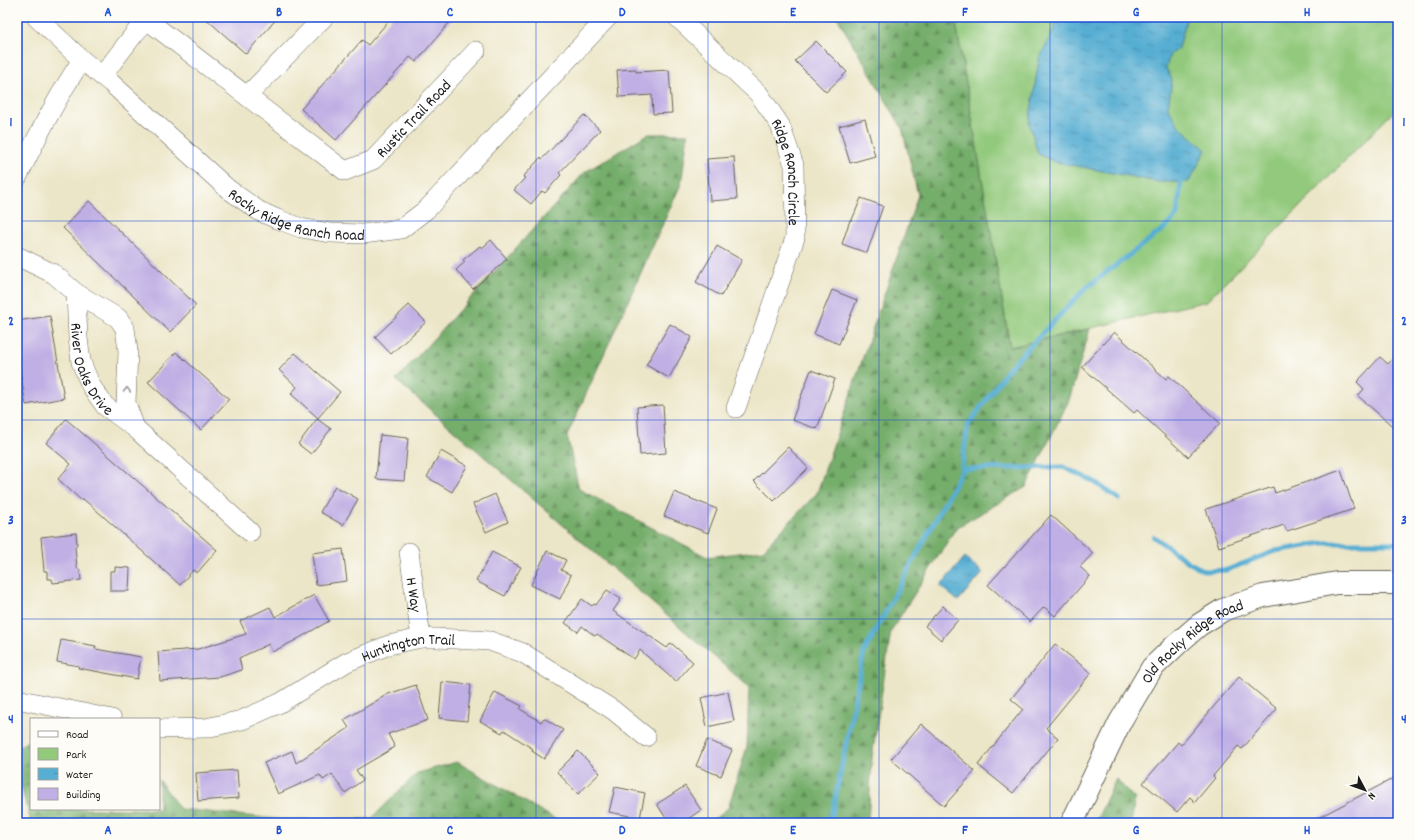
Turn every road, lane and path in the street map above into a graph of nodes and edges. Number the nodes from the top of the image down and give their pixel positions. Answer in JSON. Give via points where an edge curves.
{"nodes":[{"id":1,"x":36,"y":17,"type":"edge"},
{"id":2,"x":324,"y":17,"type":"edge"},
{"id":3,"x":608,"y":17,"type":"edge"},
{"id":4,"x":677,"y":17,"type":"edge"},
{"id":5,"x":148,"y":18,"type":"edge"},
{"id":6,"x":476,"y":52,"type":"dead end"},
{"id":7,"x":82,"y":60,"type":"junction"},
{"id":8,"x":102,"y":76,"type":"junction"},
{"id":9,"x":247,"y":96,"type":"junction"},
{"id":10,"x":17,"y":178,"type":"edge"},
{"id":11,"x":17,"y":256,"type":"edge"},
{"id":12,"x":76,"y":293,"type":"junction"},
{"id":13,"x":736,"y":408,"type":"dead end"},
{"id":14,"x":135,"y":428,"type":"junction"},
{"id":15,"x":250,"y":532,"type":"dead end"},
{"id":16,"x":409,"y":552,"type":"dead end"},
{"id":17,"x":1398,"y":582,"type":"edge"},
{"id":18,"x":421,"y":638,"type":"junction"},
{"id":19,"x":17,"y":699,"type":"edge"},
{"id":20,"x":107,"y":718,"type":"edge"},
{"id":21,"x":160,"y":729,"type":"edge"},
{"id":22,"x":646,"y":737,"type":"dead end"},
{"id":23,"x":1072,"y":823,"type":"edge"}],
"edges":[{"from":1,"to":7,"type":"street","name":"Rocky Ridge Ranch Road"},
{"from":2,"to":9,"type":"street"},
{"from":3,"to":8,"type":"street","name":"Rocky Ridge Ranch Road","via":[[427,209],[401,229],[364,234],[330,233],[301,228],[259,211],[228,189]]},
{"from":4,"to":13,"type":"street","name":"Ridge Ranch Circle","via":[[759,94],[780,125],[794,164],[795,238]]},
{"from":5,"to":8,"type":"street"},
{"from":5,"to":9,"type":"street","name":"Rustic Trail Road"},
{"from":6,"to":9,"type":"street","name":"Rustic Trail Road","via":[[373,160],[345,171]]},
{"from":7,"to":8,"type":"street","name":"Rocky Ridge Ranch Road"},
{"from":7,"to":10,"type":"street","via":[[46,121]]},
{"from":11,"to":12,"type":"street","name":"River Oaks Drive","via":[[54,274]]},
{"from":12,"to":14,"type":"street","name":"River Oaks Drive","via":[[81,362],[91,386],[105,406]]},
{"from":14,"to":12,"type":"street","name":"River Oaks Drive","one_way":true,"via":[[126,403],[128,351],[125,328],[118,318]]},
{"from":14,"to":15,"type":"street","name":"River Oaks Drive"},
{"from":16,"to":18,"type":"street","name":"H Way"},
{"from":17,"to":23,"type":"street","name":"Old Rocky Ridge Road","via":[[1337,583],[1263,596],[1223,610],[1199,625],[1152,668],[1120,722]]},
{"from":18,"to":21,"type":"street","name":"Huntington Trail","via":[[389,645],[347,662],[280,704],[242,720],[206,728]]},
{"from":18,"to":22,"type":"street","name":"Huntington Trail","via":[[490,641],[523,653],[612,710]]},
{"from":19,"to":20,"type":"street"}]}
